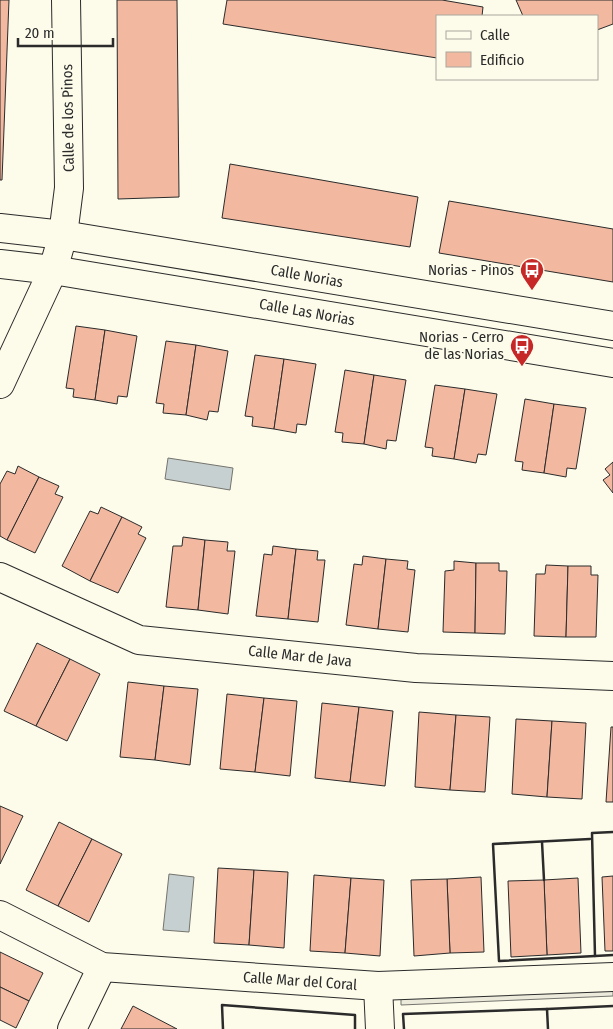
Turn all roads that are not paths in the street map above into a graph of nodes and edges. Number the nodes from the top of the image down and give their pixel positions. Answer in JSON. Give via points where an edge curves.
{"nodes":[{"id":1,"x":66,"y":0,"type":"edge"},
{"id":2,"x":0,"y":228,"type":"edge"},
{"id":3,"x":62,"y":235,"type":"junction"},
{"id":4,"x":0,"y":264,"type":"edge"},
{"id":5,"x":53,"y":270,"type":"junction"},
{"id":6,"x":613,"y":326,"type":"edge"},
{"id":7,"x":613,"y":364,"type":"edge"},
{"id":8,"x":0,"y":384,"type":"edge"},
{"id":9,"x":0,"y":577,"type":"edge"},
{"id":10,"x":613,"y":676,"type":"edge"},
{"id":11,"x":0,"y":915,"type":"edge"},
{"id":12,"x":102,"y":967,"type":"junction"},
{"id":13,"x":613,"y":977,"type":"edge"},
{"id":14,"x":378,"y":986,"type":"junction"},
{"id":15,"x":72,"y":1029,"type":"edge"},
{"id":16,"x":380,"y":1029,"type":"edge"}],
"edges":[{"from":1,"to":3,"type":"street","name":"Calle de los Pinos","via":[[69,188]]},
{"from":2,"to":3,"type":"street","name":"Calle Norias"},
{"from":3,"to":5,"type":"street","name":"Calle de los Pinos"},
{"from":3,"to":6,"type":"street","name":"Calle Norias"},
{"from":4,"to":5,"type":"street","name":"Calle Las Norias"},
{"from":5,"to":7,"type":"street","name":"Calle Las Norias"},
{"from":5,"to":8,"type":"street","name":"Calle de los Pinos"},
{"from":9,"to":10,"type":"street","name":"Calle Mar de Java","via":[[139,640],[416,668]]},
{"from":11,"to":12,"type":"street","name":"Calle Mar del Coral"},
{"from":12,"to":14,"type":"street","name":"Calle Mar del Coral"},
{"from":12,"to":15,"type":"street"},
{"from":13,"to":14,"type":"street","name":"Calle Mar del Coral"},
{"from":14,"to":16,"type":"street"}]}
